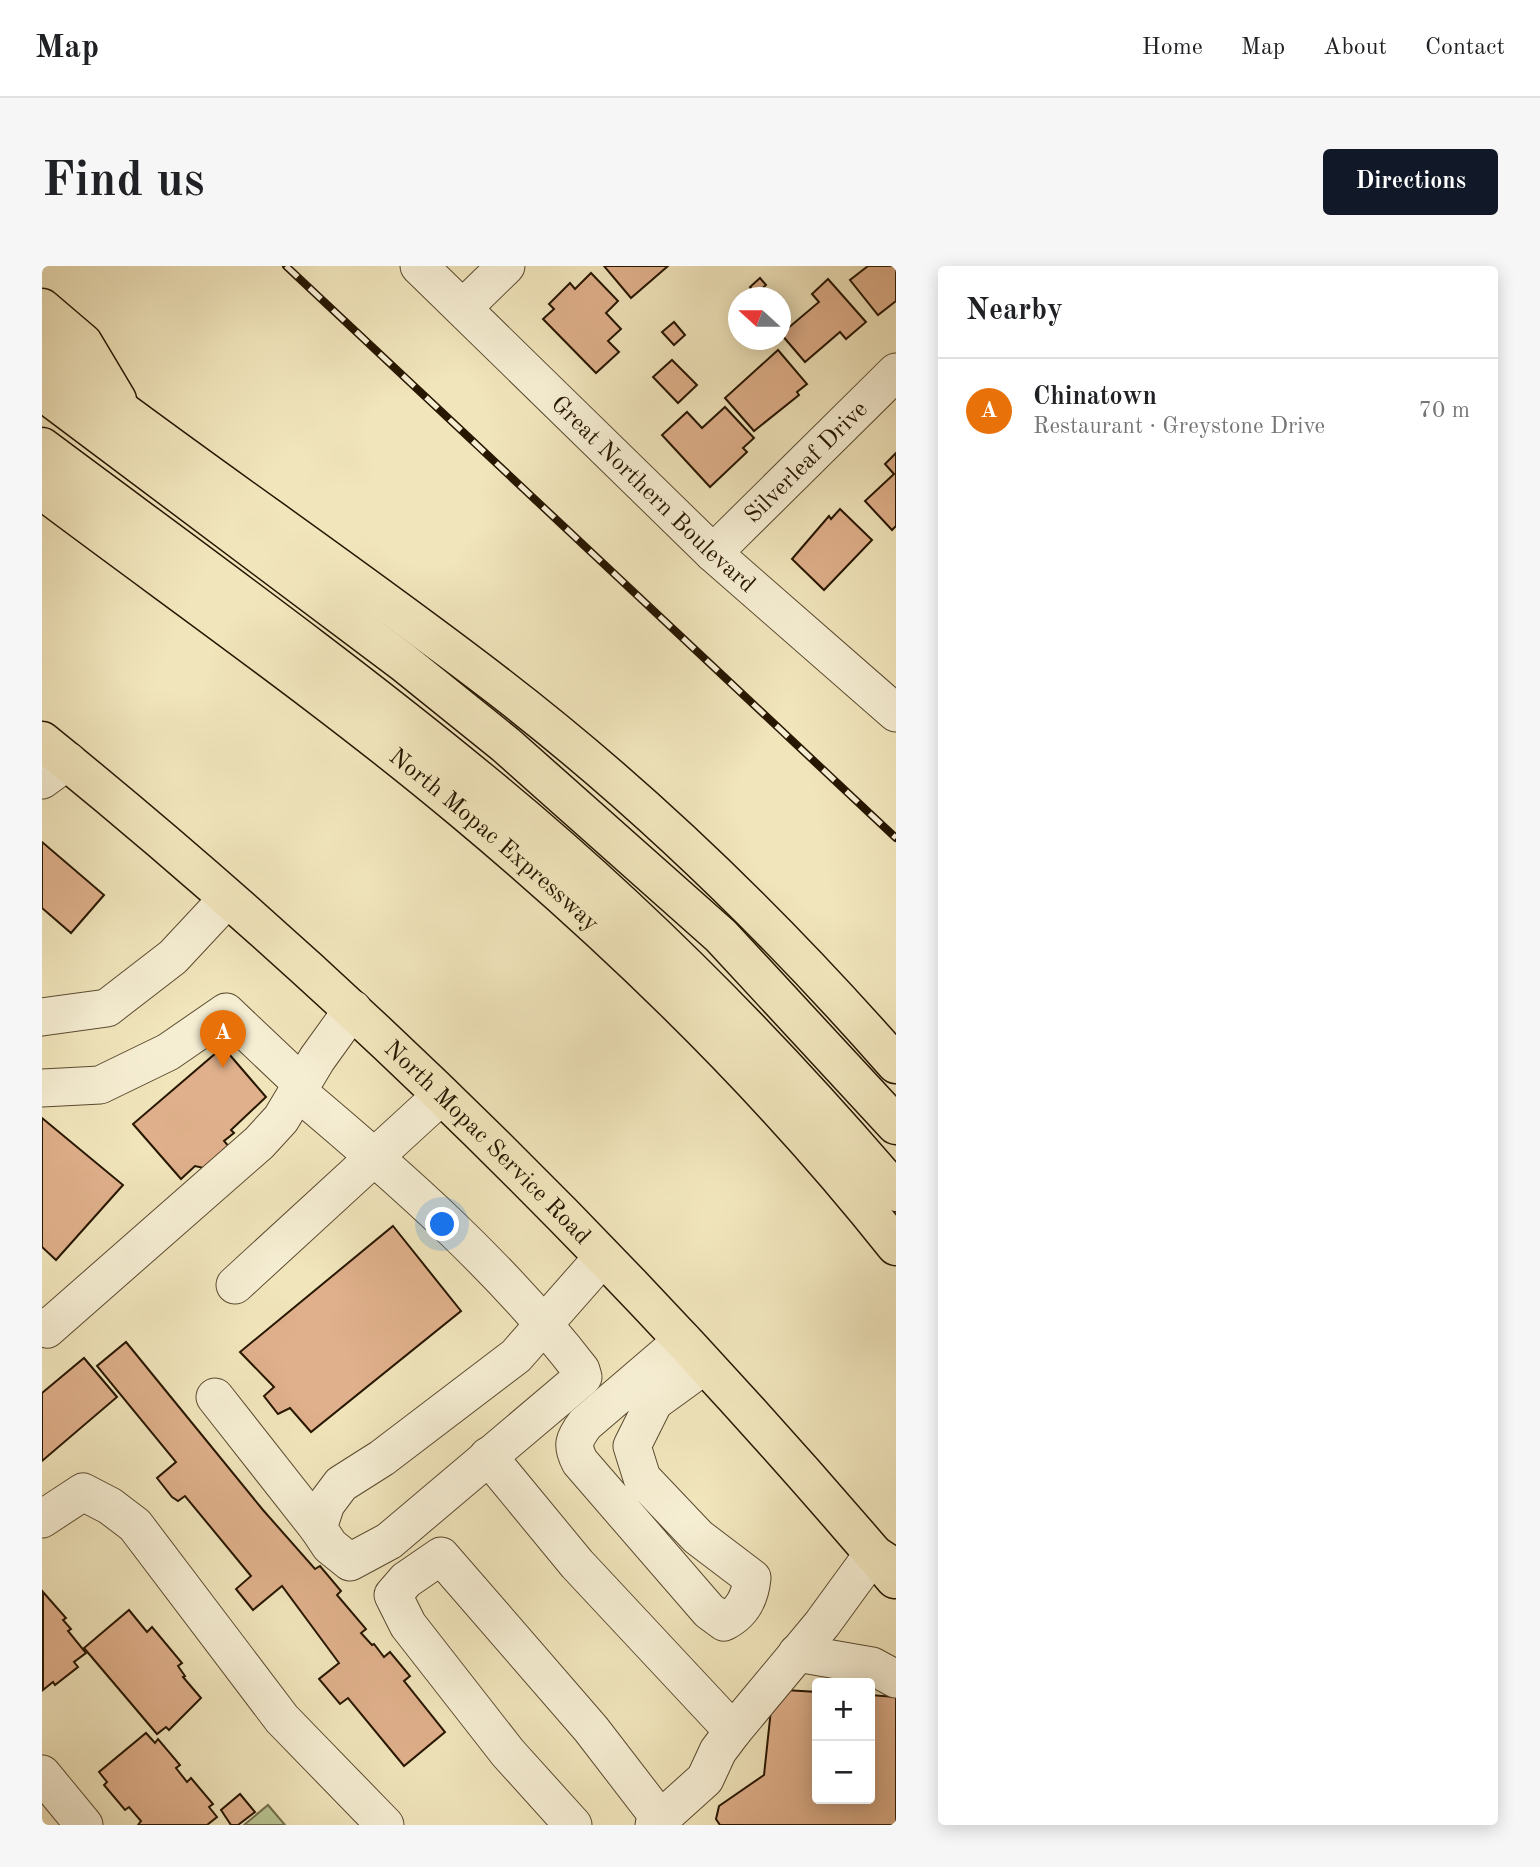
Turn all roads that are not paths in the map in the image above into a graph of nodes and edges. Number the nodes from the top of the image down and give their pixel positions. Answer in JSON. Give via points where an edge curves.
{"nodes":[{"id":1,"x":419,"y":266,"type":"edge"},
{"id":2,"x":506,"y":266,"type":"edge"},
{"id":3,"x":42,"y":308,"type":"edge"},
{"id":4,"x":463,"y":308,"type":"junction"},
{"id":5,"x":42,"y":351,"type":"edge"},
{"id":6,"x":896,"y":372,"type":"edge"},
{"id":7,"x":42,"y":391,"type":"edge"},
{"id":8,"x":127,"y":417,"type":"junction"},
{"id":9,"x":42,"y":447,"type":"edge"},
{"id":10,"x":42,"y":490,"type":"edge"},
{"id":11,"x":713,"y":553,"type":"junction"},
{"id":12,"x":896,"y":713,"type":"edge"},
{"id":13,"x":51,"y":761,"type":"edge"},
{"id":14,"x":229,"y":898,"type":"junction"},
{"id":15,"x":44,"y":1009,"type":"edge"},
{"id":16,"x":353,"y":1009,"type":"junction"},
{"id":17,"x":896,"y":1064,"type":"edge"},
{"id":18,"x":300,"y":1087,"type":"junction"},
{"id":19,"x":42,"y":1088,"type":"edge"},
{"id":20,"x":442,"y":1095,"type":"junction"},
{"id":21,"x":896,"y":1125,"type":"edge"},
{"id":22,"x":375,"y":1156,"type":"junction"},
{"id":23,"x":896,"y":1192,"type":"edge"},
{"id":24,"x":896,"y":1246,"type":"edge"},
{"id":25,"x":603,"y":1257,"type":"junction"},
{"id":26,"x":235,"y":1285,"type":"dead end"},
{"id":27,"x":544,"y":1325,"type":"junction"},
{"id":28,"x":44,"y":1330,"type":"edge"},
{"id":29,"x":694,"y":1352,"type":"junction"},
{"id":30,"x":215,"y":1396,"type":"dead end"},
{"id":31,"x":632,"y":1446,"type":"junction"},
{"id":32,"x":488,"y":1456,"type":"junction"},
{"id":33,"x":596,"y":1481,"type":"junction"},
{"id":34,"x":42,"y":1519,"type":"edge"},
{"id":35,"x":318,"y":1528,"type":"junction"},
{"id":36,"x":888,"y":1568,"type":"edge"},
{"id":37,"x":797,"y":1653,"type":"junction"},
{"id":38,"x":896,"y":1679,"type":"edge"},
{"id":39,"x":733,"y":1731,"type":"junction"},
{"id":40,"x":42,"y":1774,"type":"edge"},
{"id":41,"x":658,"y":1822,"type":"edge"},
{"id":42,"x":84,"y":1825,"type":"edge"},
{"id":43,"x":385,"y":1825,"type":"edge"},
{"id":44,"x":573,"y":1825,"type":"edge"}],
"edges":[{"from":1,"to":4,"type":"street","name":"Great Northern Boulevard"},
{"from":2,"to":4,"type":"street"},
{"from":3,"to":8,"type":"main road","via":[[83,343]]},
{"from":4,"to":11,"type":"street","name":"Great Northern Boulevard"},
{"from":5,"to":8,"type":"main road"},
{"from":6,"to":11,"type":"street","name":"Silverleaf Drive"},
{"from":7,"to":21,"type":"main road","via":[[403,662],[506,745],[721,936]]},
{"from":8,"to":17,"type":"main road","via":[[495,684],[572,747],[745,903]]},
{"from":9,"to":23,"type":"main road","via":[[376,697],[588,874],[707,986]]},
{"from":10,"to":24,"type":"main road","name":"North Mopac Expressway","via":[[363,731],[557,891],[768,1099]]},
{"from":11,"to":12,"type":"street","name":"Great Northern Boulevard"},
{"from":13,"to":14,"type":"main road","name":"North Mopac Service Road"},
{"from":14,"to":15,"type":"street","via":[[173,957],[107,1008]]},
{"from":14,"to":16,"type":"main road","name":"North Mopac Service Road"},
{"from":16,"to":18,"type":"street"},
{"from":16,"to":20,"type":"main road","name":"North Mopac Service Road"},
{"from":18,"to":19,"type":"street","via":[[226,1012],[168,1052],[100,1084]]},
{"from":18,"to":22,"type":"street"},
{"from":18,"to":28,"type":"street","via":[[281,1119],[259,1143]]},
{"from":20,"to":22,"type":"street"},
{"from":20,"to":25,"type":"main road","name":"North Mopac Service Road"},
{"from":22,"to":26,"type":"street"},
{"from":22,"to":27,"type":"street","via":[[457,1233]]},
{"from":25,"to":27,"type":"street"},
{"from":25,"to":29,"type":"main road","name":"North Mopac Service Road"},
{"from":27,"to":32,"type":"street","via":[[583,1377]]},
{"from":27,"to":35,"type":"street","via":[[516,1356],[341,1484],[326,1504]]},
{"from":29,"to":31,"type":"street","via":[[654,1402]]},
{"from":29,"to":33,"type":"street","via":[[585,1424],[575,1437],[573,1449]]},
{"from":29,"to":36,"type":"main road","name":"North Mopac Service Road"},
{"from":30,"to":35,"type":"street"},
{"from":31,"to":33,"type":"street"},
{"from":31,"to":33,"type":"street","via":[[642,1478],[698,1537],[752,1578],[751,1593],[738,1615],[724,1622],[709,1611]]},
{"from":32,"to":35,"type":"street","via":[[389,1541],[350,1562],[330,1546]]},
{"from":32,"to":39,"type":"street","via":[[577,1564]]},
{"from":34,"to":43,"type":"street","via":[[83,1492],[135,1525],[282,1719]]},
{"from":36,"to":37,"type":"street"},
{"from":37,"to":38,"type":"street","via":[[872,1666]]},
{"from":37,"to":39,"type":"street"},
{"from":39,"to":41,"type":"street","via":[[705,1779]]},
{"from":40,"to":42,"type":"street"},
{"from":41,"to":44,"type":"street","via":[[591,1729],[440,1556],[393,1595],[408,1625],[508,1753]]}]}
